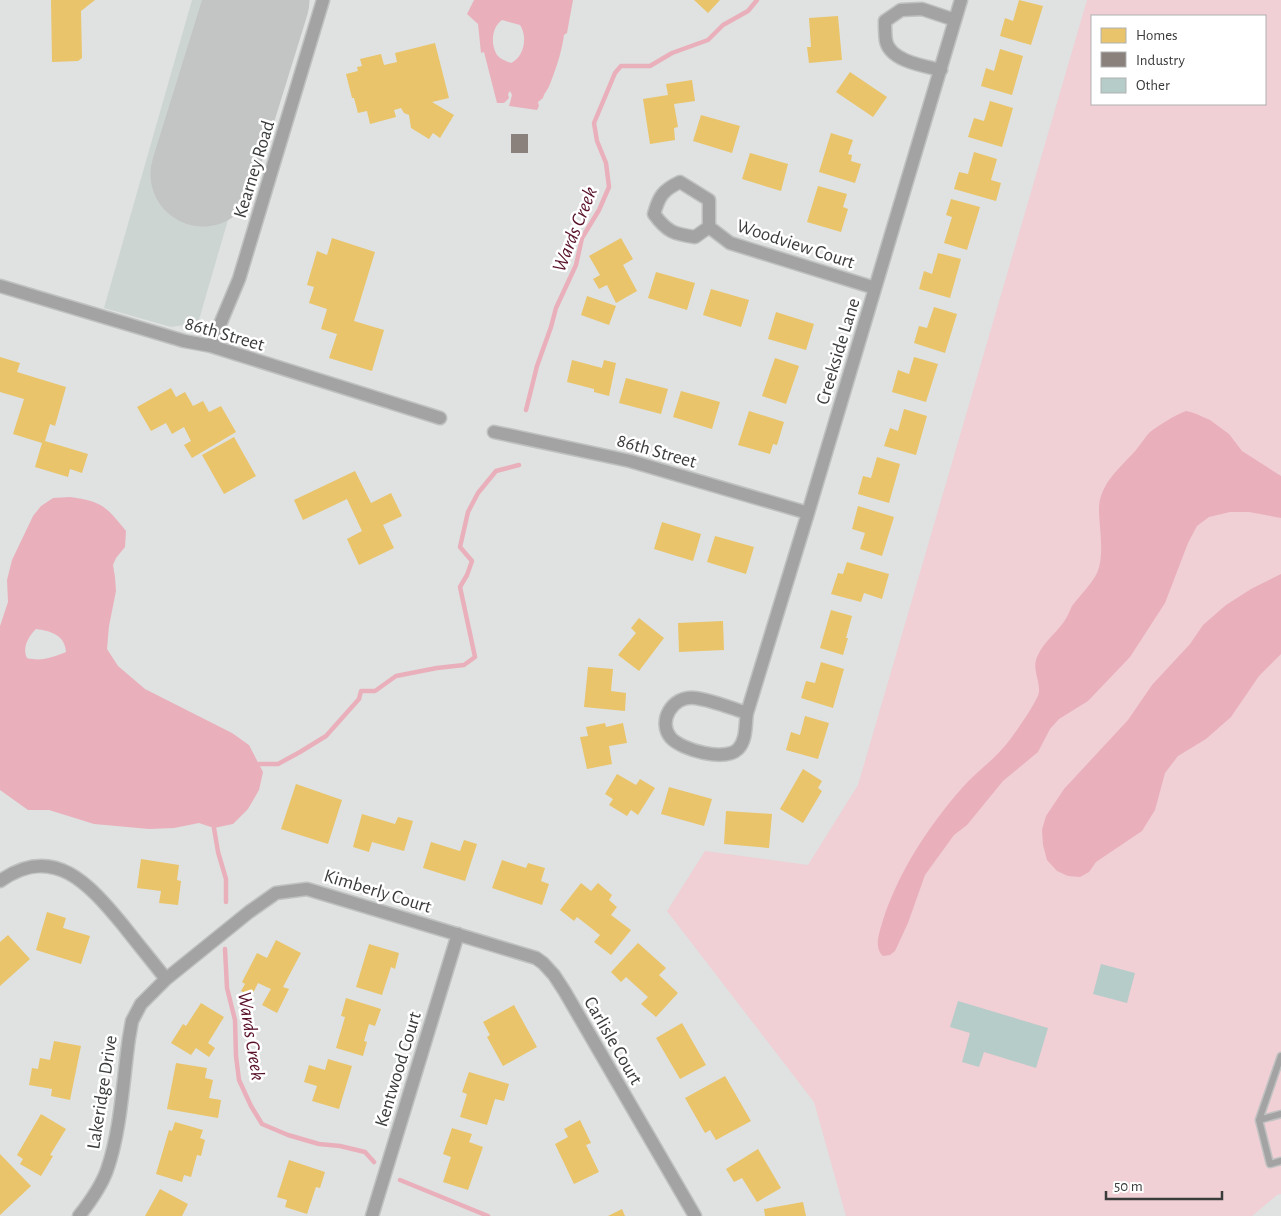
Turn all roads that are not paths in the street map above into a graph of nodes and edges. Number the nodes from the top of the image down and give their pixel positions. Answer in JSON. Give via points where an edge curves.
{"nodes":[{"id":1,"x":323,"y":0,"type":"edge"},
{"id":2,"x":961,"y":0,"type":"edge"},
{"id":3,"x":955,"y":20,"type":"junction"},
{"id":4,"x":940,"y":70,"type":"junction"},
{"id":5,"x":709,"y":227,"type":"junction"},
{"id":6,"x":0,"y":286,"type":"edge"},
{"id":7,"x":875,"y":288,"type":"junction"},
{"id":8,"x":211,"y":346,"type":"junction"},
{"id":9,"x":440,"y":418,"type":"dead end"},
{"id":10,"x":494,"y":432,"type":"dead end"},
{"id":11,"x":808,"y":514,"type":"junction"},
{"id":12,"x":747,"y":713,"type":"junction"},
{"id":13,"x":0,"y":880,"type":"edge"},
{"id":14,"x":458,"y":934,"type":"junction"},
{"id":15,"x":166,"y":979,"type":"junction"},
{"id":16,"x":1281,"y":1056,"type":"edge"},
{"id":17,"x":1281,"y":1114,"type":"edge"},
{"id":18,"x":1259,"y":1120,"type":"junction"},
{"id":19,"x":1281,"y":1161,"type":"edge"},
{"id":20,"x":79,"y":1216,"type":"edge"},
{"id":21,"x":372,"y":1216,"type":"edge"},
{"id":22,"x":695,"y":1216,"type":"edge"}],
"edges":[{"from":1,"to":8,"type":"street","name":"Kearney Road","via":[[239,279]]},
{"from":2,"to":3,"type":"street","name":"Creekside Lane"},
{"from":3,"to":4,"type":"street","name":"Creekside Lane"},
{"from":3,"to":4,"type":"street","via":[[922,10],[902,10],[885,21],[886,43],[899,58]]},
{"from":4,"to":7,"type":"street","name":"Creekside Lane"},
{"from":5,"to":5,"type":"street","name":"Woodview Court","via":[[695,237],[676,234],[663,227],[654,214],[657,201],[667,188],[680,182],[710,200]]},
{"from":5,"to":7,"type":"street","name":"Woodview Court","via":[[730,243]]},
{"from":6,"to":8,"type":"street","name":"86th Street","via":[[184,341]]},
{"from":7,"to":11,"type":"street","name":"Creekside Lane"},
{"from":8,"to":9,"type":"street","name":"86th Street"},
{"from":10,"to":11,"type":"street","name":"86th Street","via":[[630,461]]},
{"from":11,"to":12,"type":"street","name":"Creekside Lane"},
{"from":12,"to":12,"type":"street","name":"Creekside Lane","via":[[695,698],[681,699],[667,714],[666,728],[670,738],[680,745],[715,756],[727,756],[738,749],[744,738]]},
{"from":13,"to":15,"type":"street","via":[[28,867],[64,870],[104,902]]},
{"from":14,"to":15,"type":"street","name":"Kimberly Court","via":[[307,889],[276,893]]},
{"from":14,"to":21,"type":"street","name":"Kentwood Court"},
{"from":14,"to":22,"type":"street","name":"Carlisle Court","via":[[536,958],[554,975]]},
{"from":15,"to":20,"type":"street","name":"Lakeridge Drive","via":[[146,998],[132,1021],[114,1145],[101,1182]]},
{"from":16,"to":18,"type":"lane"},
{"from":17,"to":18,"type":"lane"},
{"from":18,"to":19,"type":"lane","via":[[1270,1164]]}]}
